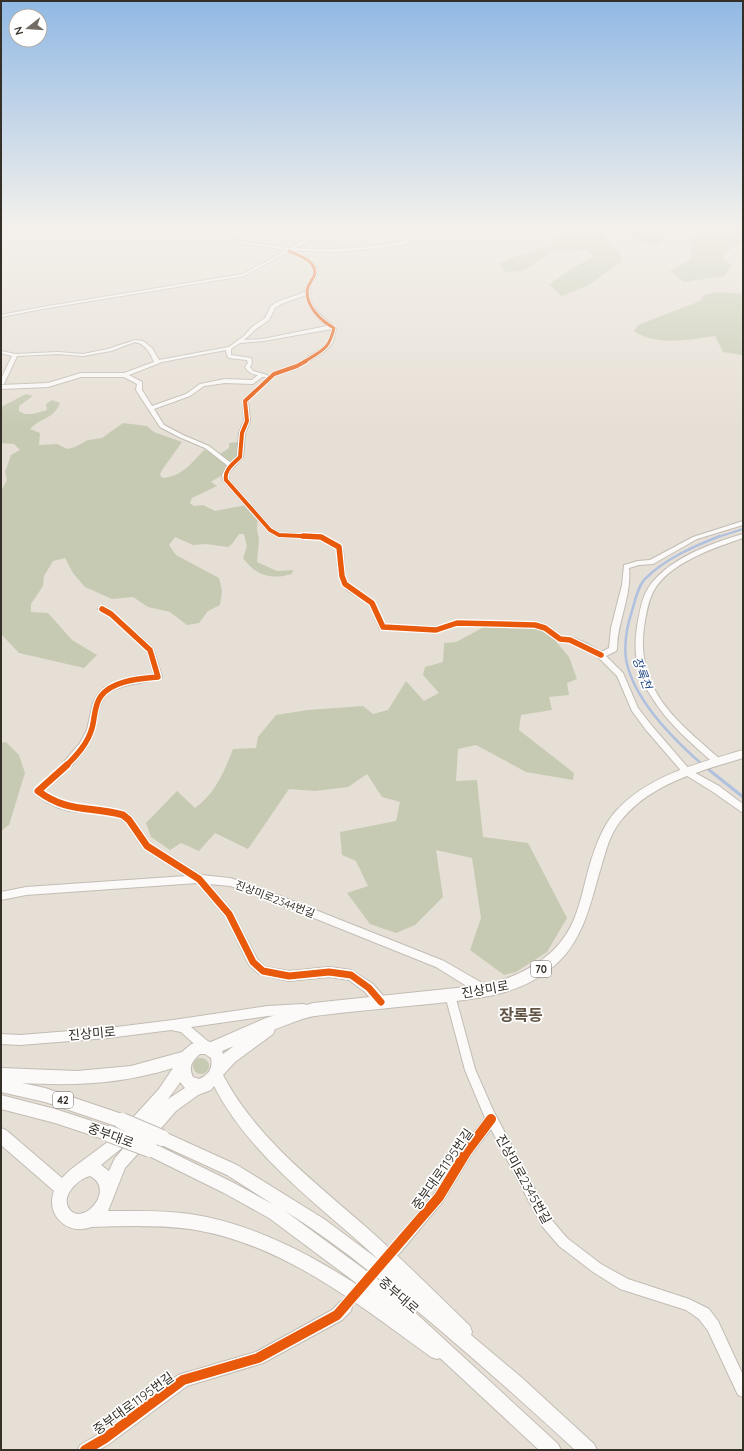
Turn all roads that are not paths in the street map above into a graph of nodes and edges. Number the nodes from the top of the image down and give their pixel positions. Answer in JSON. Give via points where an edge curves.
{"nodes":[{"id":1,"x":129,"y":294,"type":"edge"},
{"id":2,"x":303,"y":294,"type":"edge"},
{"id":3,"x":308,"y":294,"type":"edge"},
{"id":4,"x":1,"y":316,"type":"edge"},
{"id":5,"x":331,"y":327,"type":"junction"},
{"id":6,"x":238,"y":342,"type":"junction"},
{"id":7,"x":228,"y":348,"type":"junction"},
{"id":8,"x":1,"y":352,"type":"edge"},
{"id":9,"x":16,"y":354,"type":"junction"},
{"id":10,"x":157,"y":362,"type":"junction"},
{"id":11,"x":125,"y":375,"type":"junction"},
{"id":12,"x":261,"y":375,"type":"junction"},
{"id":13,"x":270,"y":377,"type":"junction"},
{"id":14,"x":1,"y":384,"type":"edge"},
{"id":15,"x":1,"y":387,"type":"edge"},
{"id":16,"x":150,"y":409,"type":"junction"},
{"id":17,"x":231,"y":466,"type":"junction"},
{"id":18,"x":743,"y":523,"type":"edge"},
{"id":19,"x":743,"y":536,"type":"edge"},
{"id":20,"x":102,"y":608,"type":"dead end"},
{"id":21,"x":601,"y":656,"type":"junction"},
{"id":22,"x":743,"y":754,"type":"edge"},
{"id":23,"x":717,"y":762,"type":"junction"},
{"id":24,"x":689,"y":771,"type":"junction"},
{"id":25,"x":743,"y":810,"type":"edge"},
{"id":26,"x":199,"y":880,"type":"junction"},
{"id":27,"x":1,"y":896,"type":"edge"},
{"id":28,"x":485,"y":991,"type":"junction"},
{"id":29,"x":450,"y":994,"type":"junction"},
{"id":30,"x":380,"y":1002,"type":"junction"},
{"id":31,"x":326,"y":1007,"type":"junction"},
{"id":32,"x":285,"y":1019,"type":"junction"},
{"id":33,"x":171,"y":1025,"type":"junction"},
{"id":34,"x":183,"y":1027,"type":"junction"},
{"id":35,"x":1,"y":1039,"type":"edge"},
{"id":36,"x":209,"y":1048,"type":"junction"},
{"id":37,"x":186,"y":1059,"type":"junction"},
{"id":38,"x":1,"y":1075,"type":"edge"},
{"id":39,"x":213,"y":1077,"type":"junction"},
{"id":40,"x":1,"y":1085,"type":"edge"},
{"id":41,"x":1,"y":1102,"type":"edge"},
{"id":42,"x":491,"y":1119,"type":"junction"},
{"id":43,"x":1,"y":1135,"type":"edge"},
{"id":44,"x":83,"y":1169,"type":"junction"},
{"id":45,"x":63,"y":1189,"type":"junction"},
{"id":46,"x":108,"y":1189,"type":"junction"},
{"id":47,"x":89,"y":1220,"type":"junction"},
{"id":48,"x":395,"y":1250,"type":"dead end"},
{"id":49,"x":346,"y":1306,"type":"dead end"},
{"id":50,"x":477,"y":1380,"type":"junction"},
{"id":51,"x":515,"y":1383,"type":"junction"},
{"id":52,"x":743,"y":1390,"type":"edge"},
{"id":53,"x":85,"y":1450,"type":"edge"},
{"id":54,"x":552,"y":1450,"type":"edge"},
{"id":55,"x":588,"y":1450,"type":"edge"}],
"edges":[{"from":1,"to":4,"type":"street"},
{"from":2,"to":6,"type":"street","via":[[273,307],[267,319]]},
{"from":3,"to":5,"type":"street","via":[[311,306]]},
{"from":5,"to":6,"type":"street","via":[[305,330],[271,340]]},
{"from":5,"to":13,"type":"street","via":[[334,328],[331,342],[323,350],[297,366]]},
{"from":6,"to":7,"type":"street"},
{"from":7,"to":10,"type":"street"},
{"from":7,"to":12,"type":"street","via":[[231,357],[249,359],[247,367]]},
{"from":8,"to":9,"type":"street"},
{"from":9,"to":10,"type":"street","via":[[83,355],[135,341],[150,349]]},
{"from":9,"to":14,"type":"street"},
{"from":10,"to":11,"type":"street"},
{"from":11,"to":15,"type":"street","via":[[81,375],[48,385]]},
{"from":11,"to":16,"type":"street","via":[[140,383],[139,390]]},
{"from":12,"to":13,"type":"street"},
{"from":12,"to":16,"type":"street","via":[[253,382],[230,381],[202,385],[188,395]]},
{"from":13,"to":17,"type":"street","via":[[245,401],[247,421],[242,433],[242,451]]},
{"from":16,"to":17,"type":"street","via":[[162,426],[207,447]]},
{"from":17,"to":21,"type":"street","via":[[225,475],[226,480],[270,530],[279,535],[321,537],[339,547],[346,585],[369,600],[376,609],[383,627],[436,630],[458,623],[535,625],[545,628],[560,639],[586,646]]},
{"from":18,"to":21,"type":"street","via":[[695,538],[651,562],[626,567],[627,579],[614,629],[613,649]]},
{"from":19,"to":23,"type":"street","via":[[704,550],[677,565],[658,580],[650,590],[639,638],[643,672],[653,694],[676,722]]},
{"from":20,"to":26,"type":"street","via":[[150,650],[158,677],[122,684],[102,695],[97,705],[92,731],[84,746],[38,792],[47,800],[61,806],[123,814],[147,846]]},
{"from":21,"to":24,"type":"street","via":[[620,675],[626,691],[646,723]]},
{"from":22,"to":23,"type":"main road","number":"70"},
{"from":23,"to":24,"type":"main road","number":"70"},
{"from":24,"to":25,"type":"street"},
{"from":24,"to":28,"type":"main road","name":"진상미로","number":"70","via":[[642,794],[614,822],[600,849],[582,915],[566,944],[556,956],[530,977],[502,988]]},
{"from":26,"to":27,"type":"street","name":"진상미로2344번길","via":[[26,891]]},
{"from":26,"to":28,"type":"street","name":"진상미로2344번길","via":[[230,882],[262,892],[440,964]]},
{"from":26,"to":30,"type":"street","via":[[229,914],[253,962],[263,971],[289,976],[330,972],[351,975],[369,988]]},
{"from":28,"to":29,"type":"main road","name":"진상미로","number":"70"},
{"from":29,"to":30,"type":"main road","name":"진상미로","number":"70"},
{"from":29,"to":42,"type":"street","name":"진상미로2345번길","via":[[470,1070]]},
{"from":30,"to":31,"type":"main road","name":"진상미로","number":"70"},
{"from":31,"to":32,"type":"main road","name":"진상미로","number":"70"},
{"from":31,"to":33,"type":"street","via":[[268,1011]]},
{"from":32,"to":36,"type":"main road","name":"진상미로"},
{"from":32,"to":39,"type":"main road","via":[[244,1046]]},
{"from":33,"to":34,"type":"street","name":"진상미로"},
{"from":33,"to":35,"type":"street","name":"진상미로","via":[[108,1033],[20,1040]]},
{"from":34,"to":36,"type":"street"},
{"from":34,"to":37,"type":"street","via":[[190,1037]]},
{"from":36,"to":37,"type":"main road","via":[[195,1049]]},
{"from":36,"to":39,"type":"main road","via":[[219,1058]]},
{"from":37,"to":38,"type":"main road","via":[[104,1076],[67,1078]]},
{"from":37,"to":39,"type":"main road","via":[[183,1071],[188,1082],[199,1086]]},
{"from":37,"to":44,"type":"main road","via":[[175,1080],[154,1105],[112,1148]]},
{"from":39,"to":46,"type":"main road","via":[[171,1106],[120,1163]]},
{"from":39,"to":51,"type":"main road","via":[[231,1107],[284,1164],[400,1268]]},
{"from":40,"to":51,"type":"main road","name":"중부대로","number":"42","bridge":true,"via":[[44,1095],[122,1121],[232,1170],[319,1224],[394,1281]]},
{"from":41,"to":50,"type":"main road","name":"중부대로","number":"42","bridge":true,"via":[[55,1116],[150,1149],[274,1213],[377,1289]]},
{"from":42,"to":48,"type":"street","name":"중부대로1195번길","via":[[467,1151],[439,1197]]},
{"from":42,"to":52,"type":"street","name":"진상미로2345번길","via":[[546,1222],[563,1242],[597,1268],[625,1284],[688,1305],[704,1314],[714,1326]]},
{"from":43,"to":45,"type":"main road"},
{"from":44,"to":45,"type":"main road","via":[[69,1179]]},
{"from":44,"to":46,"type":"main road","via":[[98,1170],[107,1181]]},
{"from":45,"to":47,"type":"main road","via":[[60,1204],[67,1218],[74,1222]]},
{"from":46,"to":47,"type":"main road","via":[[103,1207]]},
{"from":47,"to":50,"type":"main road","via":[[135,1218],[192,1222],[257,1239],[336,1281]]},
{"from":49,"to":53,"type":"street","name":"중부대로1195번길","via":[[337,1315],[258,1358],[183,1380],[104,1439]]},
{"from":50,"to":54,"type":"main road","name":"중부대로","number":"42"},
{"from":51,"to":55,"type":"main road","name":"중부대로","number":"42"}]}
